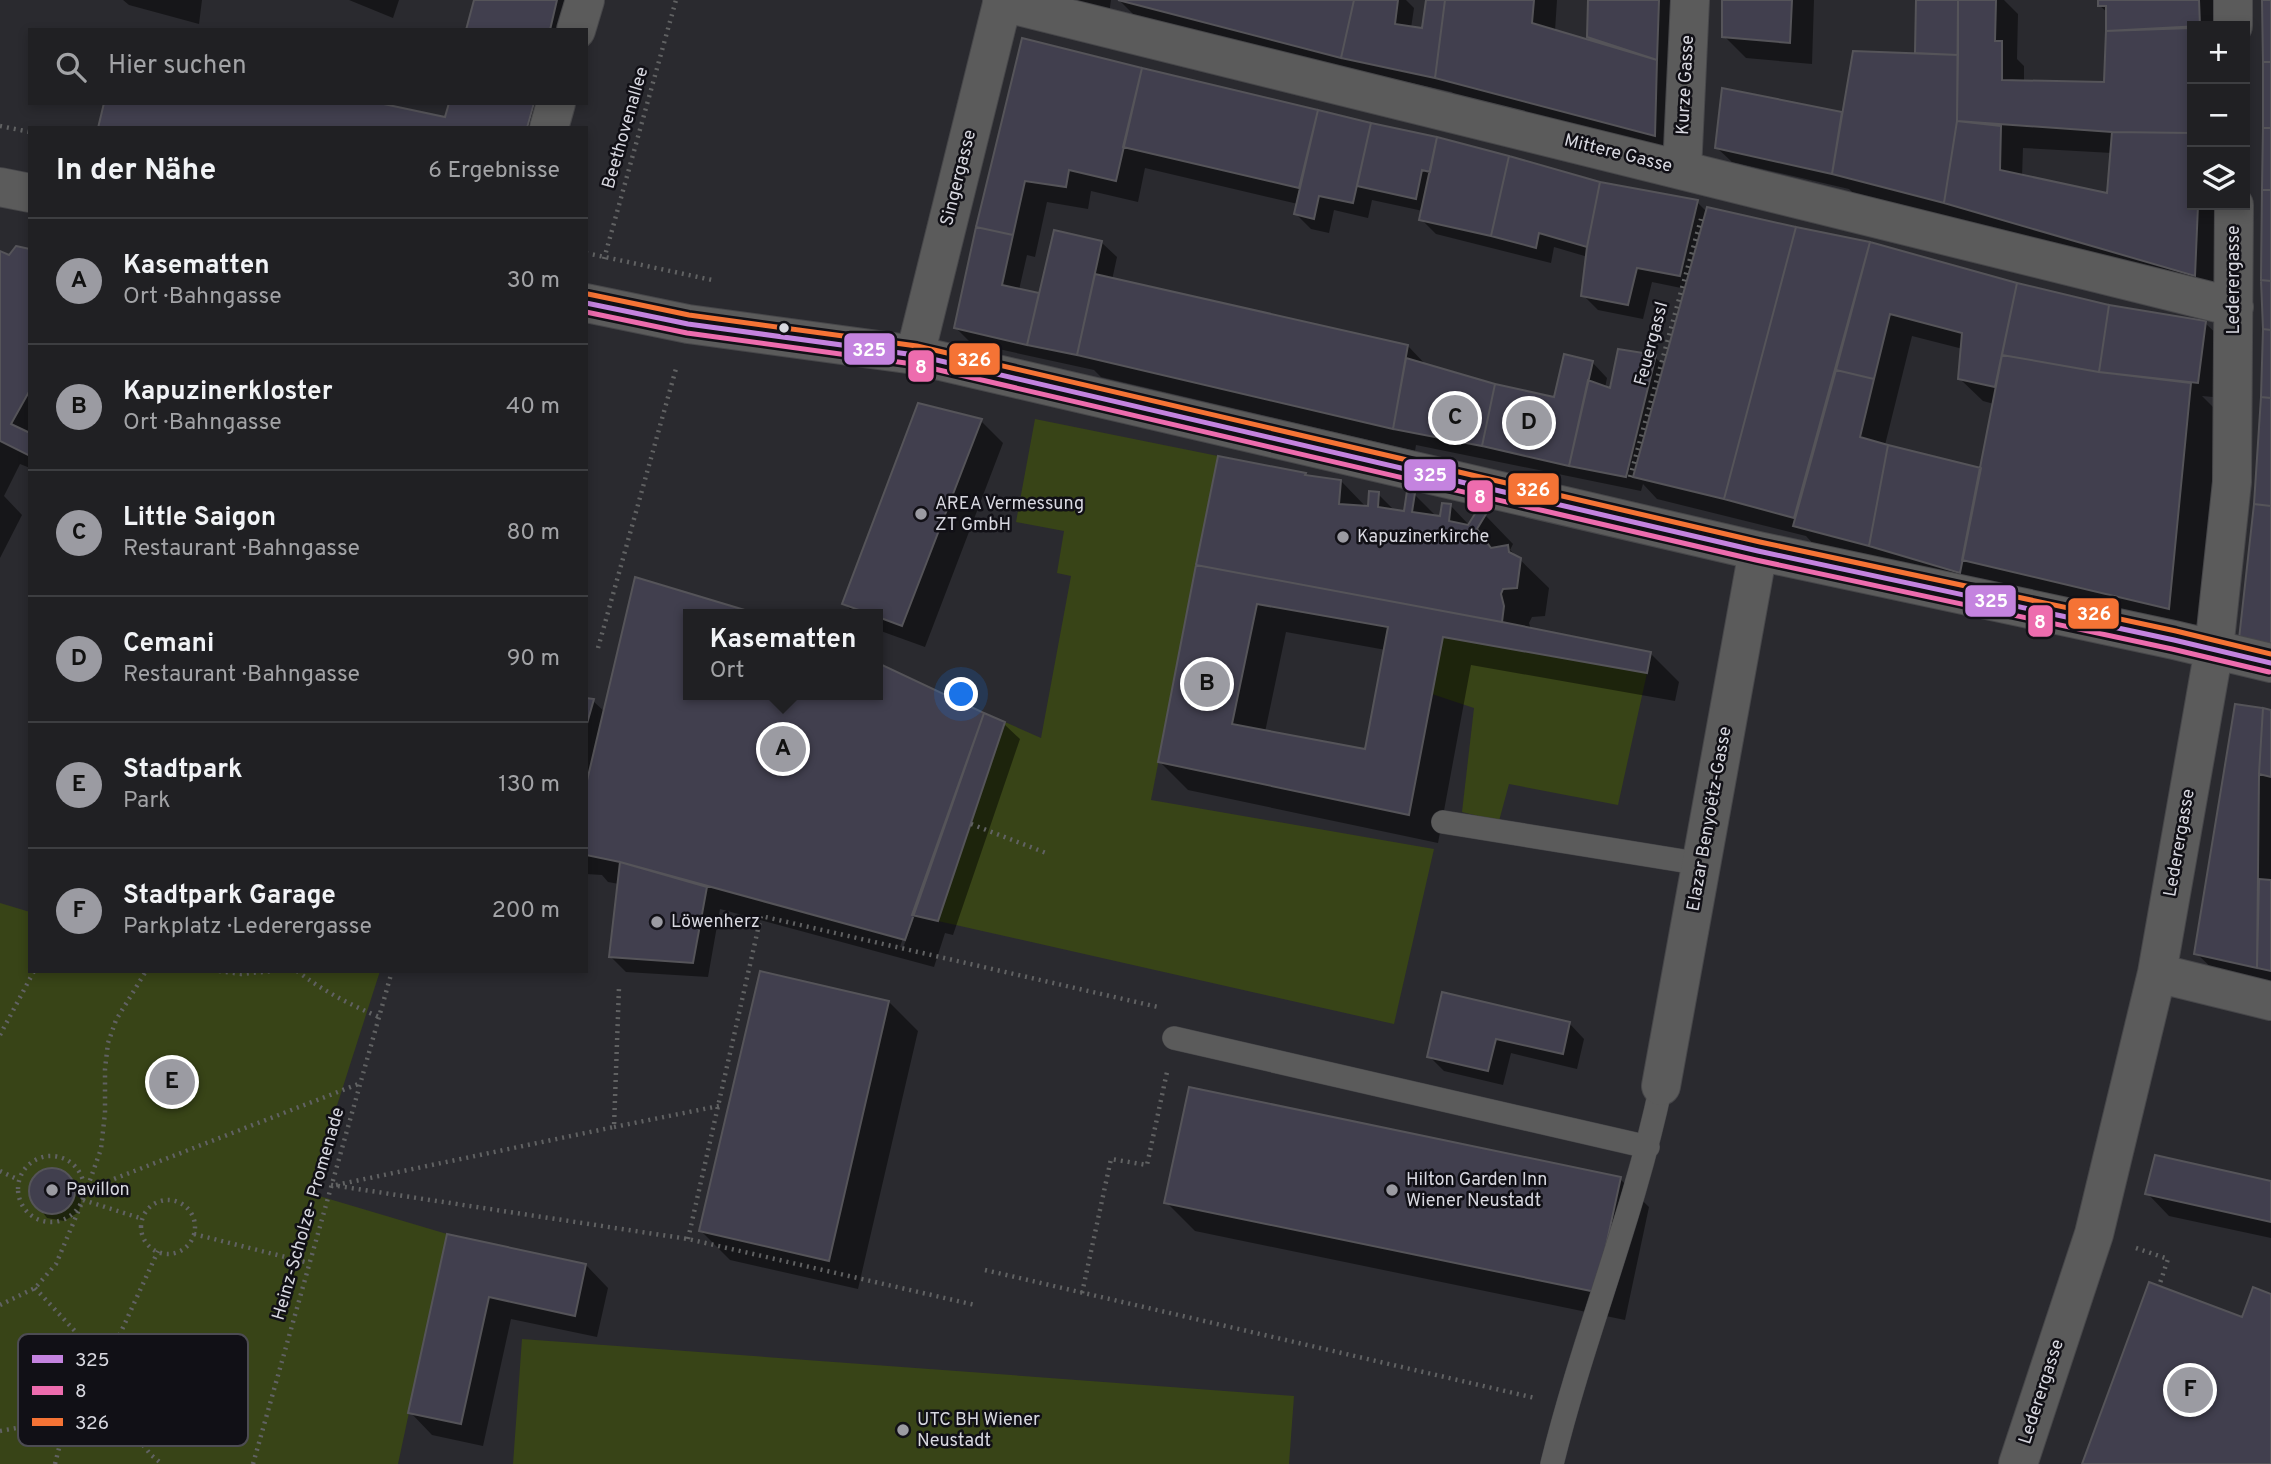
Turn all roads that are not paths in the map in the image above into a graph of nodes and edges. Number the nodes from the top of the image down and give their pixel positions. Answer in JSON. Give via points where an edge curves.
{"nodes":[{"id":1,"x":585,"y":0,"type":"edge"},
{"id":2,"x":1690,"y":0,"type":"edge"},
{"id":3,"x":2233,"y":0,"type":"edge"},
{"id":4,"x":1003,"y":1,"type":"edge"},
{"id":5,"x":2233,"y":21,"type":"edge"},
{"id":6,"x":577,"y":28,"type":"edge"},
{"id":7,"x":555,"y":105,"type":"edge"},
{"id":8,"x":549,"y":126,"type":"edge"},
{"id":9,"x":1697,"y":174,"type":"junction"},
{"id":10,"x":0,"y":187,"type":"edge"},
{"id":11,"x":28,"y":193,"type":"edge"},
{"id":12,"x":2234,"y":210,"type":"edge"},
{"id":13,"x":589,"y":303,"type":"edge"},
{"id":14,"x":2235,"y":307,"type":"junction"},
{"id":15,"x":915,"y":355,"type":"junction"},
{"id":16,"x":1758,"y":551,"type":"junction"},
{"id":17,"x":2214,"y":649,"type":"junction"},
{"id":18,"x":2271,"y":663,"type":"edge"},
{"id":19,"x":1443,"y":822,"type":"dead end"},
{"id":20,"x":1702,"y":863,"type":"junction"},
{"id":21,"x":2157,"y":973,"type":"junction"},
{"id":22,"x":2271,"y":1002,"type":"edge"},
{"id":23,"x":1174,"y":1038,"type":"road end"},
{"id":24,"x":1661,"y":1086,"type":"joint"},
{"id":25,"x":1648,"y":1147,"type":"junction"},
{"id":26,"x":1552,"y":1464,"type":"edge"},
{"id":27,"x":2018,"y":1464,"type":"edge"}],
"edges":[{"from":1,"to":6,"type":"street"},
{"from":2,"to":9,"type":"street","name":"Kurze Gasse"},
{"from":3,"to":5,"type":"street"},
{"from":4,"to":9,"type":"street","name":"Mittere Gasse"},
{"from":4,"to":15,"type":"street","name":"Singergasse"},
{"from":7,"to":8,"type":"street"},
{"from":9,"to":14,"type":"street","name":"Mittere Gasse"},
{"from":10,"to":11,"type":"street"},
{"from":12,"to":14,"type":"street","name":"Lederergasse"},
{"from":13,"to":15,"type":"street","via":[[688,324]]},
{"from":14,"to":17,"type":"street","name":"Lederergasse","via":[[2232,482]]},
{"from":15,"to":16,"type":"street"},
{"from":16,"to":17,"type":"street"},
{"from":16,"to":20,"type":"street","name":"Elazar Benyoëtz-Gasse"},
{"from":17,"to":18,"type":"street"},
{"from":17,"to":21,"type":"street","name":"Lederergasse"},
{"from":19,"to":20,"type":"lane"},
{"from":20,"to":24,"type":"street","name":"Elazar Benyoëtz-Gasse"},
{"from":21,"to":22,"type":"street"},
{"from":21,"to":27,"type":"street","name":"Lederergasse","via":[[2094,1234]]},
{"from":23,"to":25,"type":"lane"},
{"from":24,"to":25,"type":"lane"},
{"from":25,"to":26,"type":"lane","via":[[1566,1405]]}]}
